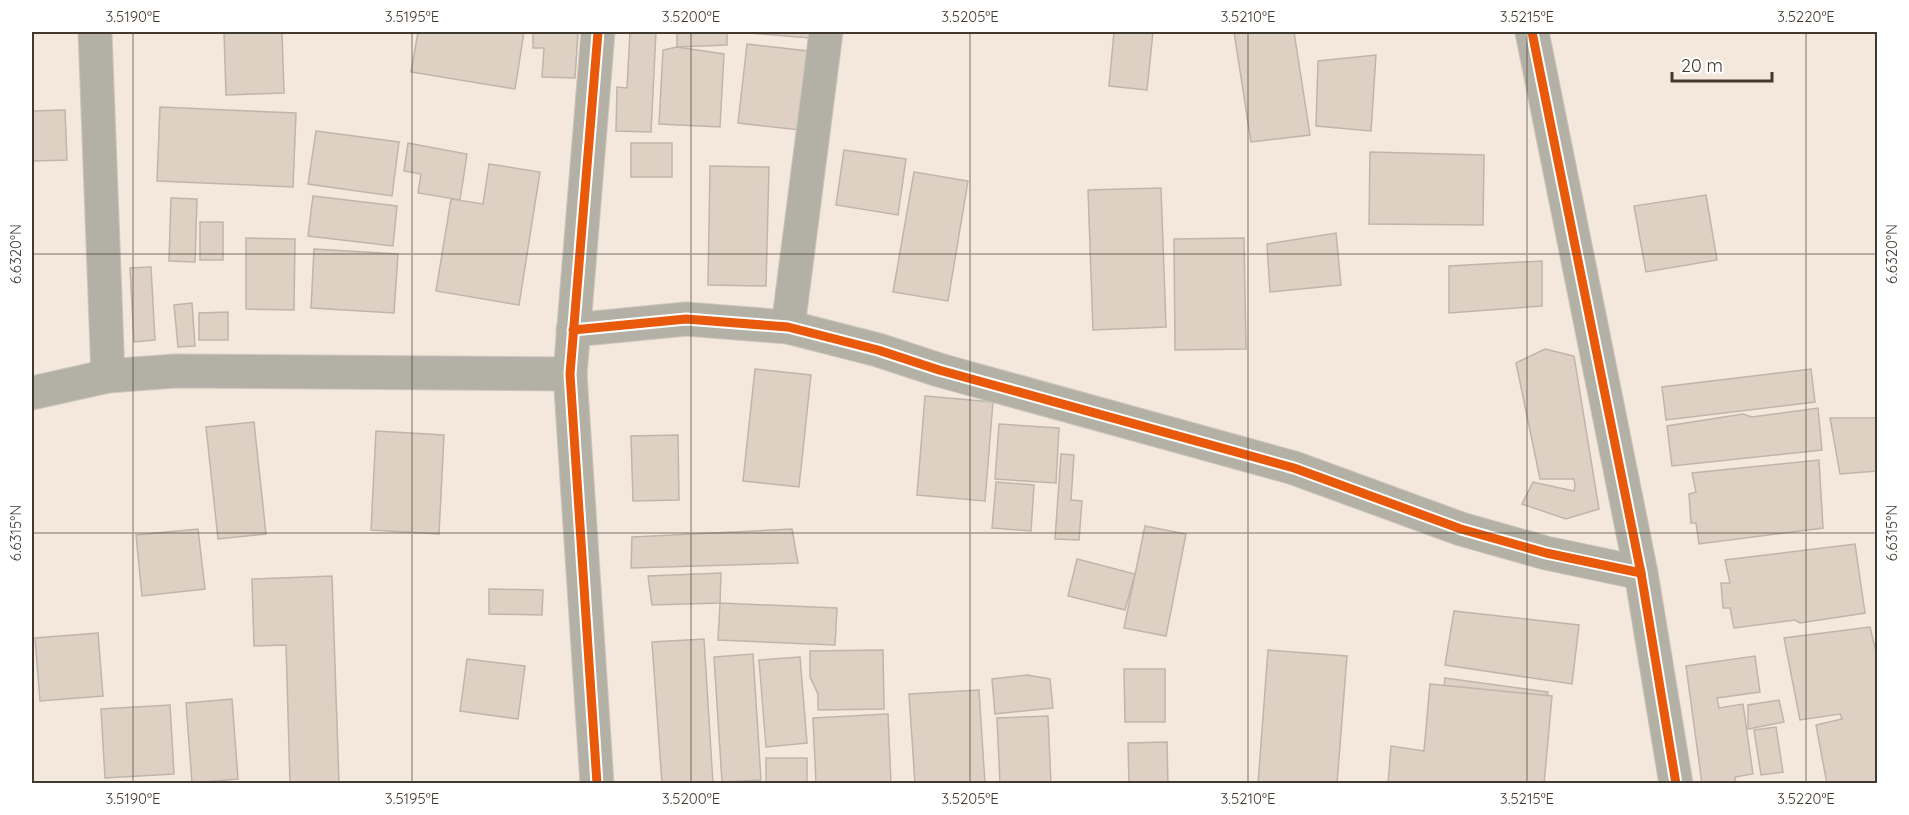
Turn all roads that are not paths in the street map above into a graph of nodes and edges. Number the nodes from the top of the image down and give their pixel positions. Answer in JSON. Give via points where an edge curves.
{"nodes":[{"id":1,"x":95,"y":32,"type":"edge"},
{"id":2,"x":598,"y":32,"type":"edge"},
{"id":3,"x":826,"y":32,"type":"edge"},
{"id":4,"x":1532,"y":32,"type":"edge"},
{"id":5,"x":788,"y":327,"type":"junction"},
{"id":6,"x":573,"y":330,"type":"junction"},
{"id":7,"x":570,"y":374,"type":"junction"},
{"id":8,"x":108,"y":376,"type":"junction"},
{"id":9,"x":32,"y":393,"type":"edge"},
{"id":10,"x":1641,"y":573,"type":"junction"},
{"id":11,"x":597,"y":783,"type":"edge"},
{"id":12,"x":1676,"y":783,"type":"edge"}],
"edges":[{"from":1,"to":8,"type":"street"},
{"from":2,"to":6,"type":"street"},
{"from":3,"to":5,"type":"street"},
{"from":4,"to":10,"type":"street"},
{"from":5,"to":6,"type":"street","via":[[686,318]]},
{"from":5,"to":10,"type":"street","via":[[1294,468],[1461,529]]},
{"from":6,"to":7,"type":"street"},
{"from":7,"to":8,"type":"street","via":[[269,370]]},
{"from":7,"to":11,"type":"street"},
{"from":8,"to":9,"type":"street"},
{"from":10,"to":12,"type":"street"}]}
